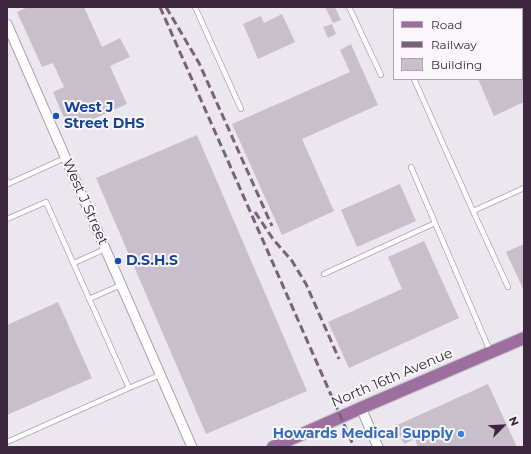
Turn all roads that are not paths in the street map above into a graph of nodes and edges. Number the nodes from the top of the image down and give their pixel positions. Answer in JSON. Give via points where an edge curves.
{"nodes":[{"id":1,"x":195,"y":7,"type":"edge"},
{"id":2,"x":349,"y":7,"type":"edge"},
{"id":3,"x":7,"y":24,"type":"edge"},
{"id":4,"x":381,"y":75,"type":"dead end"},
{"id":5,"x":414,"y":80,"type":"edge"},
{"id":6,"x":241,"y":109,"type":"dead end"},
{"id":7,"x":65,"y":158,"type":"junction"},
{"id":8,"x":411,"y":167,"type":"dead end"},
{"id":9,"x":7,"y":183,"type":"edge"},
{"id":10,"x":524,"y":188,"type":"edge"},
{"id":11,"x":473,"y":211,"type":"junction"},
{"id":12,"x":7,"y":219,"type":"edge"},
{"id":13,"x":435,"y":224,"type":"junction"},
{"id":14,"x":105,"y":249,"type":"junction"},
{"id":15,"x":74,"y":263,"type":"junction"},
{"id":16,"x":324,"y":274,"type":"dead end"},
{"id":17,"x":121,"y":285,"type":"junction"},
{"id":18,"x":508,"y":287,"type":"dead end"},
{"id":19,"x":89,"y":299,"type":"junction"},
{"id":20,"x":524,"y":338,"type":"edge"},
{"id":21,"x":490,"y":352,"type":"junction"},
{"id":22,"x":160,"y":375,"type":"junction"},
{"id":23,"x":129,"y":388,"type":"junction"},
{"id":24,"x":361,"y":408,"type":"junction"},
{"id":25,"x":8,"y":442,"type":"edge"},
{"id":26,"x":11,"y":447,"type":"edge"},
{"id":27,"x":192,"y":447,"type":"edge"},
{"id":28,"x":273,"y":447,"type":"edge"},
{"id":29,"x":378,"y":447,"type":"edge"}],
"edges":[{"from":1,"to":6,"type":"lane"},
{"from":2,"to":4,"type":"lane"},
{"from":3,"to":7,"type":"street","name":"West J Street"},
{"from":5,"to":11,"type":"lane"},
{"from":7,"to":9,"type":"lane"},
{"from":7,"to":14,"type":"street","name":"West J Street"},
{"from":8,"to":13,"type":"lane"},
{"from":10,"to":11,"type":"lane"},
{"from":11,"to":18,"type":"lane"},
{"from":12,"to":15,"type":"lane","via":[[46,202]]},
{"from":13,"to":16,"type":"lane"},
{"from":13,"to":21,"type":"lane"},
{"from":14,"to":15,"type":"lane"},
{"from":14,"to":17,"type":"street","name":"West J Street"},
{"from":15,"to":19,"type":"lane"},
{"from":17,"to":19,"type":"lane"},
{"from":17,"to":22,"type":"street","name":"West J Street"},
{"from":19,"to":23,"type":"lane"},
{"from":20,"to":21,"type":"main road","name":"North 16th Avenue"},
{"from":21,"to":24,"type":"main road","name":"North 16th Avenue"},
{"from":22,"to":23,"type":"lane"},
{"from":22,"to":27,"type":"street","name":"West J Street"},
{"from":23,"to":25,"type":"lane"},
{"from":24,"to":28,"type":"main road","name":"North 16th Avenue"},
{"from":24,"to":29,"type":"street"},
{"from":25,"to":26,"type":"lane"}]}
